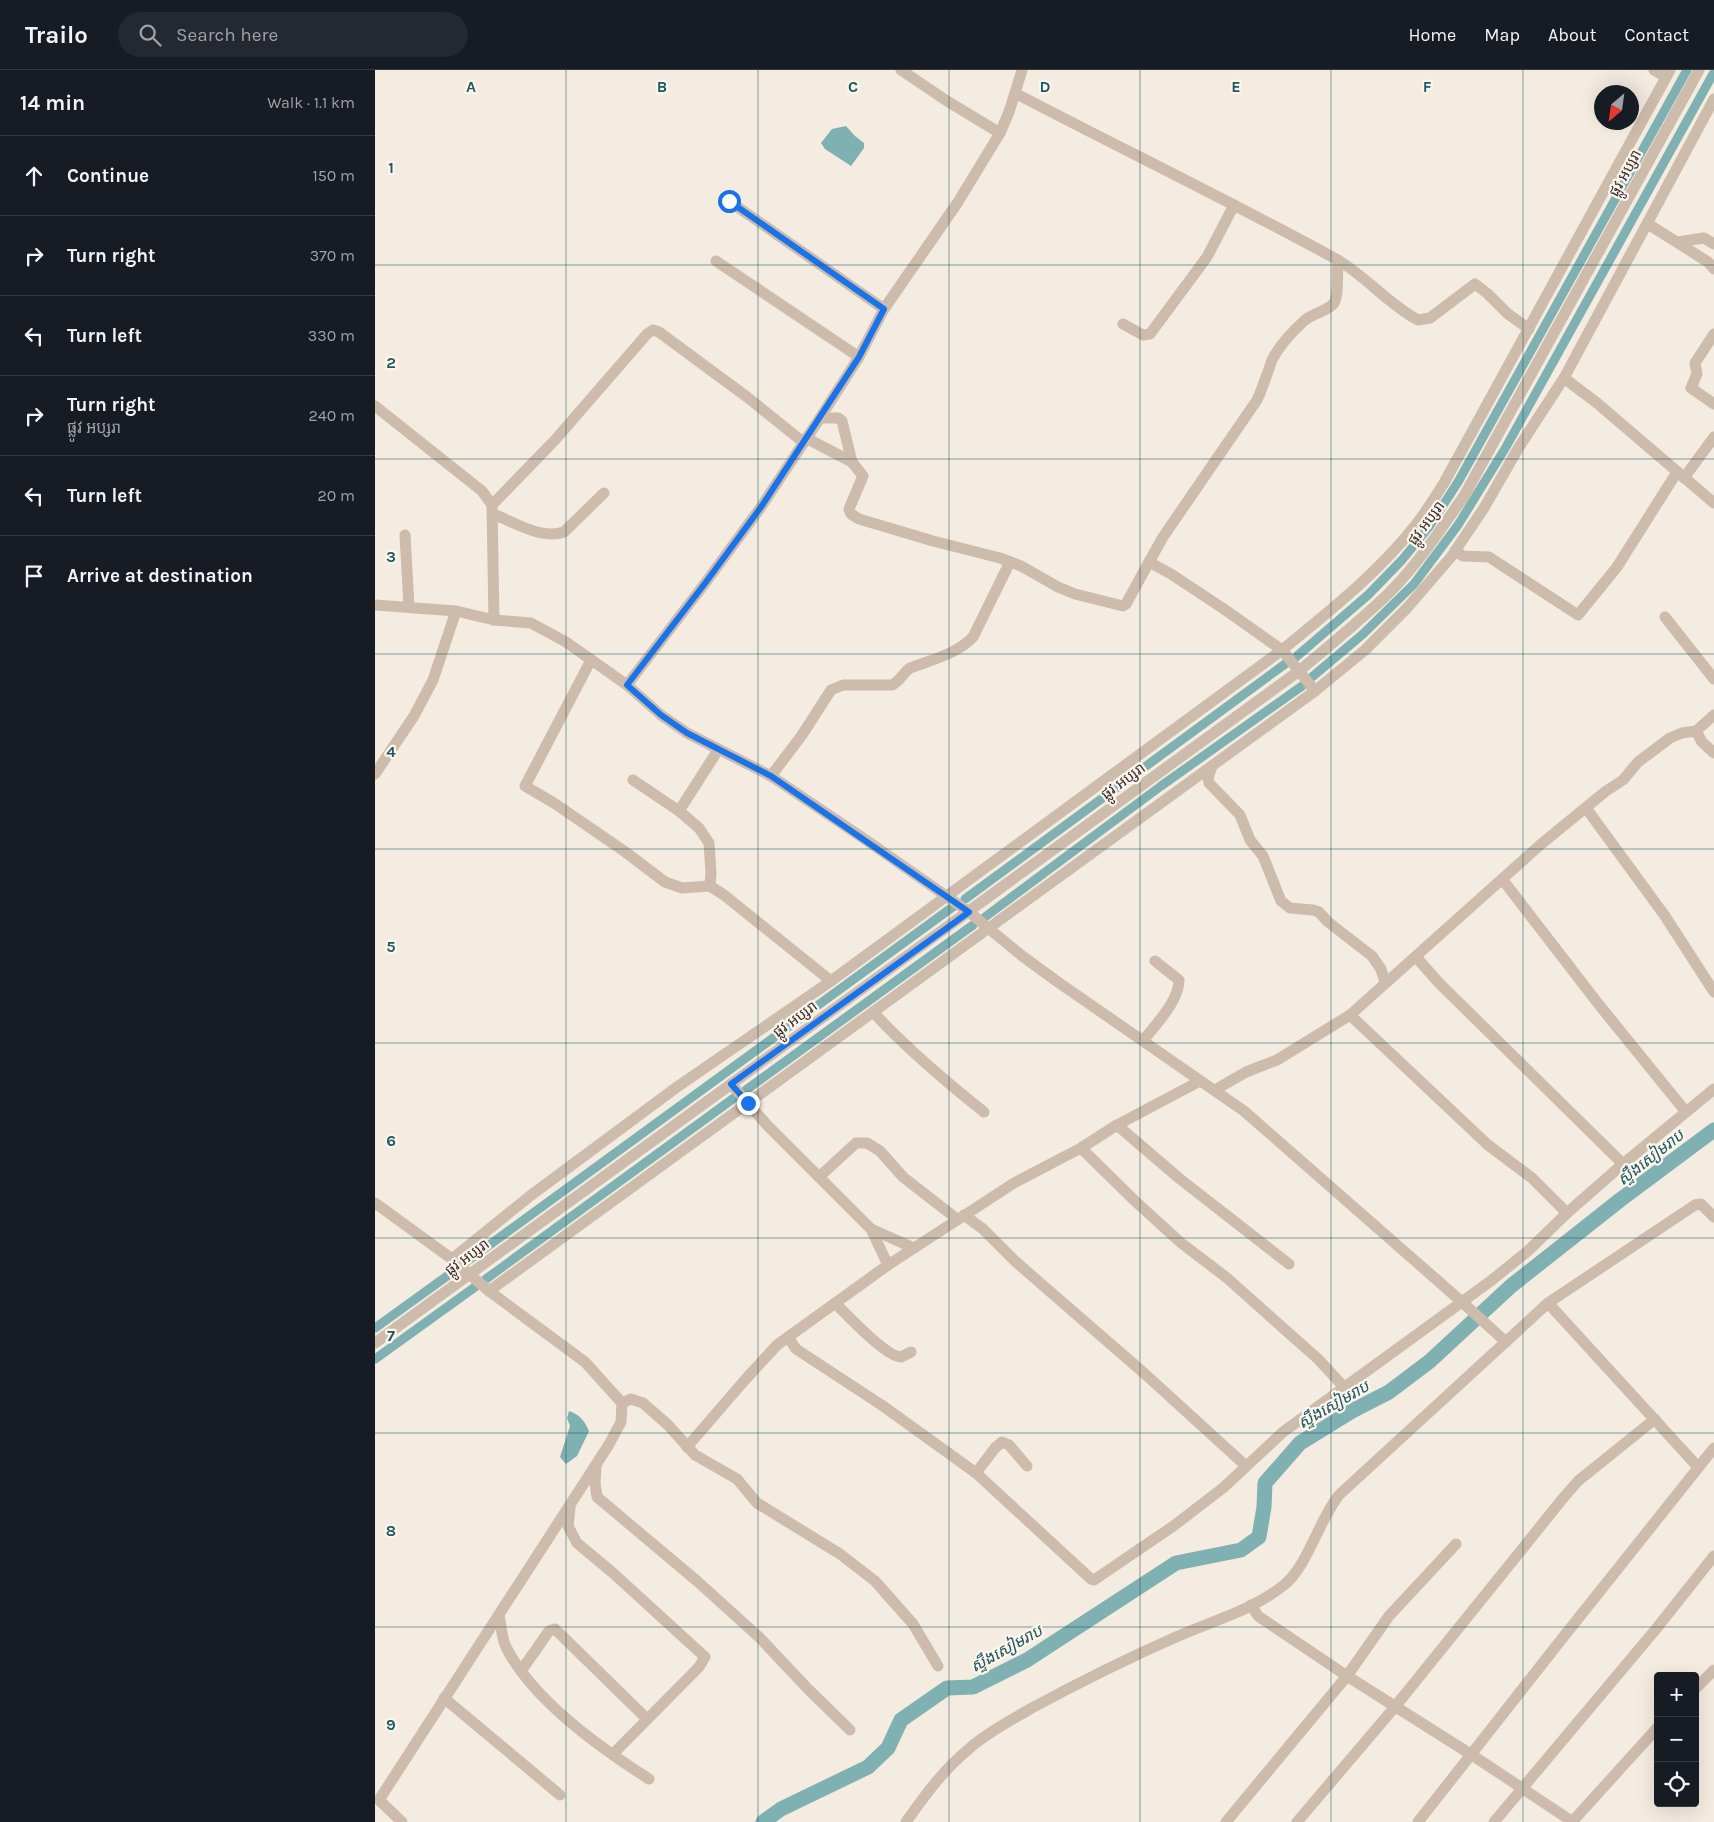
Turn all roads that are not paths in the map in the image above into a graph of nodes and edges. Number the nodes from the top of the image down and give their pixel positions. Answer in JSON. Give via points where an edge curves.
{"nodes":[{"id":1,"x":901,"y":70,"type":"edge"},
{"id":2,"x":1022,"y":70,"type":"edge"},
{"id":3,"x":1654,"y":70,"type":"edge"},
{"id":4,"x":1699,"y":70,"type":"edge"},
{"id":5,"x":1668,"y":73,"type":"edge"},
{"id":6,"x":1015,"y":92,"type":"junction"},
{"id":7,"x":1714,"y":100,"type":"edge"},
{"id":8,"x":999,"y":132,"type":"junction"},
{"id":9,"x":729,"y":201,"type":"dead end"},
{"id":10,"x":1234,"y":205,"type":"junction"},
{"id":11,"x":1647,"y":224,"type":"junction"},
{"id":12,"x":1677,"y":242,"type":"junction"},
{"id":13,"x":1714,"y":244,"type":"edge"},
{"id":14,"x":1338,"y":260,"type":"junction"},
{"id":15,"x":716,"y":261,"type":"dead end"},
{"id":16,"x":1714,"y":269,"type":"edge"},
{"id":17,"x":884,"y":309,"type":"junction"},
{"id":18,"x":1123,"y":324,"type":"dead end"},
{"id":19,"x":1529,"y":329,"type":"junction"},
{"id":20,"x":1714,"y":334,"type":"edge"},
{"id":21,"x":859,"y":357,"type":"junction"},
{"id":22,"x":1564,"y":378,"type":"junction"},
{"id":23,"x":1714,"y":404,"type":"edge"},
{"id":24,"x":375,"y":406,"type":"edge"},
{"id":25,"x":820,"y":418,"type":"junction"},
{"id":26,"x":1714,"y":437,"type":"edge"},
{"id":27,"x":805,"y":440,"type":"junction"},
{"id":28,"x":852,"y":462,"type":"junction"},
{"id":29,"x":1681,"y":475,"type":"junction"},
{"id":30,"x":604,"y":493,"type":"dead end"},
{"id":31,"x":1714,"y":503,"type":"edge"},
{"id":32,"x":493,"y":509,"type":"junction"},
{"id":33,"x":405,"y":535,"type":"dead end"},
{"id":34,"x":1455,"y":551,"type":"junction"},
{"id":35,"x":1010,"y":562,"type":"junction"},
{"id":36,"x":1149,"y":562,"type":"junction"},
{"id":37,"x":375,"y":605,"type":"edge"},
{"id":38,"x":409,"y":607,"type":"junction"},
{"id":39,"x":456,"y":612,"type":"junction"},
{"id":40,"x":1665,"y":618,"type":"dead end"},
{"id":41,"x":494,"y":620,"type":"junction"},
{"id":42,"x":1282,"y":650,"type":"junction"},
{"id":43,"x":591,"y":660,"type":"junction"},
{"id":44,"x":1299,"y":671,"type":"junction"},
{"id":45,"x":1714,"y":679,"type":"edge"},
{"id":46,"x":627,"y":685,"type":"junction"},
{"id":47,"x":1315,"y":691,"type":"junction"},
{"id":48,"x":1714,"y":715,"type":"edge"},
{"id":49,"x":1695,"y":731,"type":"junction"},
{"id":50,"x":718,"y":750,"type":"junction"},
{"id":51,"x":1714,"y":753,"type":"edge"},
{"id":52,"x":1212,"y":766,"type":"junction"},
{"id":53,"x":375,"y":774,"type":"edge"},
{"id":54,"x":771,"y":776,"type":"junction"},
{"id":55,"x":633,"y":780,"type":"dead end"},
{"id":56,"x":1586,"y":808,"type":"junction"},
{"id":57,"x":679,"y":811,"type":"junction"},
{"id":58,"x":1502,"y":880,"type":"junction"},
{"id":59,"x":709,"y":886,"type":"junction"},
{"id":60,"x":946,"y":897,"type":"junction"},
{"id":61,"x":969,"y":912,"type":"junction"},
{"id":62,"x":988,"y":929,"type":"junction"},
{"id":63,"x":1416,"y":957,"type":"junction"},
{"id":64,"x":1155,"y":960,"type":"dead end"},
{"id":65,"x":831,"y":982,"type":"junction"},
{"id":66,"x":1385,"y":983,"type":"junction"},
{"id":67,"x":1714,"y":992,"type":"edge"},
{"id":68,"x":873,"y":1012,"type":"junction"},
{"id":69,"x":1350,"y":1016,"type":"junction"},
{"id":70,"x":1143,"y":1041,"type":"junction"},
{"id":71,"x":1200,"y":1081,"type":"junction"},
{"id":72,"x":731,"y":1084,"type":"junction"},
{"id":73,"x":1714,"y":1089,"type":"edge"},
{"id":74,"x":1215,"y":1090,"type":"junction"},
{"id":75,"x":748,"y":1103,"type":"junction"},
{"id":76,"x":984,"y":1112,"type":"dead end"},
{"id":77,"x":1686,"y":1112,"type":"junction"},
{"id":78,"x":1117,"y":1125,"type":"junction"},
{"id":79,"x":1081,"y":1148,"type":"junction"},
{"id":80,"x":1623,"y":1164,"type":"junction"},
{"id":81,"x":819,"y":1177,"type":"junction"},
{"id":82,"x":375,"y":1203,"type":"edge"},
{"id":83,"x":1567,"y":1214,"type":"junction"},
{"id":84,"x":961,"y":1217,"type":"junction"},
{"id":85,"x":1714,"y":1217,"type":"edge"},
{"id":86,"x":871,"y":1229,"type":"junction"},
{"id":87,"x":914,"y":1248,"type":"junction"},
{"id":88,"x":452,"y":1259,"type":"junction"},
{"id":89,"x":1289,"y":1264,"type":"dead end"},
{"id":90,"x":888,"y":1265,"type":"junction"},
{"id":91,"x":470,"y":1274,"type":"junction"},
{"id":92,"x":489,"y":1291,"type":"junction"},
{"id":93,"x":835,"y":1303,"type":"junction"},
{"id":94,"x":1548,"y":1303,"type":"junction"},
{"id":95,"x":1465,"y":1304,"type":"junction"},
{"id":96,"x":788,"y":1337,"type":"junction"},
{"id":97,"x":1502,"y":1338,"type":"junction"},
{"id":98,"x":375,"y":1343,"type":"edge"},
{"id":99,"x":911,"y":1352,"type":"dead end"},
{"id":100,"x":1344,"y":1387,"type":"junction"},
{"id":101,"x":623,"y":1403,"type":"junction"},
{"id":102,"x":1655,"y":1419,"type":"junction"},
{"id":103,"x":687,"y":1447,"type":"junction"},
{"id":104,"x":1714,"y":1448,"type":"edge"},
{"id":105,"x":597,"y":1464,"type":"junction"},
{"id":106,"x":1027,"y":1466,"type":"dead end"},
{"id":107,"x":1246,"y":1466,"type":"junction"},
{"id":108,"x":1698,"y":1467,"type":"junction"},
{"id":109,"x":976,"y":1473,"type":"junction"},
{"id":110,"x":571,"y":1501,"type":"junction"},
{"id":111,"x":1456,"y":1544,"type":"dead end"},
{"id":112,"x":1714,"y":1556,"type":"edge"},
{"id":113,"x":1251,"y":1605,"type":"junction"},
{"id":114,"x":499,"y":1616,"type":"junction"},
{"id":115,"x":938,"y":1666,"type":"dead end"},
{"id":116,"x":1714,"y":1670,"type":"edge"},
{"id":117,"x":521,"y":1671,"type":"junction"},
{"id":118,"x":1347,"y":1676,"type":"junction"},
{"id":119,"x":1699,"y":1685,"type":"edge"},
{"id":120,"x":444,"y":1698,"type":"junction"},
{"id":121,"x":1395,"y":1708,"type":"junction"},
{"id":122,"x":647,"y":1719,"type":"junction"},
{"id":123,"x":850,"y":1730,"type":"dead end"},
{"id":124,"x":1654,"y":1731,"type":"edge"},
{"id":125,"x":613,"y":1754,"type":"junction"},
{"id":126,"x":1472,"y":1755,"type":"junction"},
{"id":127,"x":649,"y":1779,"type":"dead end"},
{"id":128,"x":1522,"y":1788,"type":"junction"},
{"id":129,"x":560,"y":1795,"type":"dead end"},
{"id":130,"x":403,"y":1822,"type":"edge"},
{"id":131,"x":906,"y":1822,"type":"edge"},
{"id":132,"x":1226,"y":1822,"type":"edge"},
{"id":133,"x":1297,"y":1822,"type":"edge"},
{"id":134,"x":1418,"y":1822,"type":"edge"},
{"id":135,"x":1494,"y":1822,"type":"edge"},
{"id":136,"x":1573,"y":1822,"type":"edge"}],
"edges":[{"from":1,"to":8,"type":"street"},
{"from":2,"to":6,"type":"street"},
{"from":3,"to":5,"type":"street"},
{"from":4,"to":44,"type":"street","name":"ផ្លូវ អប្សរា","via":[[1464,496],[1432,542],[1390,592]]},
{"from":5,"to":19,"type":"street"},
{"from":6,"to":8,"type":"street"},
{"from":6,"to":10,"type":"street"},
{"from":7,"to":11,"type":"street"},
{"from":8,"to":17,"type":"street","via":[[958,202]]},
{"from":9,"to":17,"type":"street"},
{"from":10,"to":14,"type":"street"},
{"from":10,"to":18,"type":"street","via":[[1207,257],[1150,334],[1143,335]]},
{"from":11,"to":12,"type":"street"},
{"from":11,"to":22,"type":"street"},
{"from":12,"to":13,"type":"street","via":[[1704,238]]},
{"from":12,"to":16,"type":"street"},
{"from":14,"to":19,"type":"street","via":[[1418,320],[1430,318],[1475,284],[1507,314]]},
{"from":14,"to":36,"type":"street","via":[[1333,304],[1304,321],[1279,348],[1257,400]]},
{"from":15,"to":21,"type":"street"},
{"from":17,"to":21,"type":"street"},
{"from":19,"to":42,"type":"street","via":[[1444,483],[1413,528],[1369,575]]},
{"from":20,"to":23,"type":"street","via":[[1695,363],[1697,374],[1691,388]]},
{"from":21,"to":25,"type":"street"},
{"from":22,"to":29,"type":"street"},
{"from":22,"to":34,"type":"street"},
{"from":24,"to":32,"type":"street","via":[[482,491]]},
{"from":25,"to":27,"type":"street"},
{"from":25,"to":28,"type":"street","via":[[842,421]]},
{"from":26,"to":29,"type":"street"},
{"from":27,"to":28,"type":"street"},
{"from":27,"to":32,"type":"street","via":[[653,330]]},
{"from":27,"to":46,"type":"street","via":[[761,507]]},
{"from":28,"to":35,"type":"street","via":[[863,476],[849,505],[849,512],[854,517]]},
{"from":29,"to":31,"type":"street"},
{"from":29,"to":34,"type":"street","via":[[1621,561],[1578,615],[1489,557],[1463,556]]},
{"from":30,"to":32,"type":"street","via":[[564,532],[556,535],[543,534]]},
{"from":32,"to":41,"type":"street"},
{"from":33,"to":38,"type":"street"},
{"from":34,"to":47,"type":"street","via":[[1407,608],[1365,650]]},
{"from":35,"to":36,"type":"street","via":[[1075,594],[1123,606]]},
{"from":35,"to":54,"type":"street","via":[[968,642],[905,671],[892,685],[843,685],[831,690]]},
{"from":36,"to":42,"type":"street"},
{"from":37,"to":38,"type":"street"},
{"from":38,"to":39,"type":"street"},
{"from":39,"to":41,"type":"street"},
{"from":39,"to":53,"type":"street","via":[[433,680],[414,716]]},
{"from":40,"to":45,"type":"street"},
{"from":41,"to":43,"type":"street","via":[[531,623]]},
{"from":42,"to":44,"type":"street"},
{"from":42,"to":60,"type":"street"},
{"from":43,"to":46,"type":"street"},
{"from":43,"to":59,"type":"street","via":[[525,786],[665,882],[682,888]]},
{"from":44,"to":47,"type":"street"},
{"from":44,"to":61,"type":"street","name":"ផ្លូវ អប្សរា"},
{"from":46,"to":50,"type":"street","via":[[661,715]]},
{"from":47,"to":52,"type":"street"},
{"from":48,"to":49,"type":"street"},
{"from":49,"to":51,"type":"street"},
{"from":49,"to":56,"type":"street","via":[[1682,733],[1665,742]]},
{"from":50,"to":54,"type":"street"},
{"from":50,"to":57,"type":"street"},
{"from":52,"to":62,"type":"street"},
{"from":52,"to":66,"type":"street","via":[[1208,778],[1210,785],[1240,815],[1250,840],[1263,856],[1281,901],[1290,908],[1319,912],[1372,956]]},
{"from":54,"to":60,"type":"street"},
{"from":55,"to":57,"type":"street"},
{"from":56,"to":58,"type":"street"},
{"from":56,"to":67,"type":"street","via":[[1665,916]]},
{"from":57,"to":59,"type":"street","via":[[699,828],[709,843]]},
{"from":58,"to":63,"type":"street"},
{"from":58,"to":77,"type":"street"},
{"from":59,"to":65,"type":"street"},
{"from":60,"to":61,"type":"street"},
{"from":60,"to":65,"type":"street"},
{"from":61,"to":62,"type":"street"},
{"from":61,"to":72,"type":"street","name":"ផ្លូវ អប្សរា"},
{"from":62,"to":68,"type":"street"},
{"from":62,"to":70,"type":"street"},
{"from":63,"to":66,"type":"street"},
{"from":63,"to":80,"type":"street"},
{"from":64,"to":70,"type":"street","via":[[1179,980],[1179,987],[1177,996]]},
{"from":65,"to":88,"type":"street","via":[[677,1088],[530,1196]]},
{"from":66,"to":69,"type":"street"},
{"from":68,"to":75,"type":"street"},
{"from":68,"to":76,"type":"street","via":[[921,1060]]},
{"from":69,"to":74,"type":"street","via":[[1277,1060],[1246,1072]]},
{"from":69,"to":83,"type":"street","via":[[1487,1145],[1532,1178]]},
{"from":70,"to":71,"type":"street"},
{"from":71,"to":74,"type":"street"},
{"from":71,"to":78,"type":"street"},
{"from":72,"to":75,"type":"street"},
{"from":72,"to":91,"type":"street","name":"ផ្លូវ អប្សរា"},
{"from":73,"to":77,"type":"street"},
{"from":74,"to":95,"type":"street","via":[[1244,1111]]},
{"from":75,"to":81,"type":"street"},
{"from":75,"to":92,"type":"street"},
{"from":77,"to":80,"type":"street"},
{"from":78,"to":79,"type":"street"},
{"from":78,"to":89,"type":"street"},
{"from":79,"to":84,"type":"street","via":[[1014,1183]]},
{"from":79,"to":100,"type":"street","via":[[1180,1242],[1227,1278]]},
{"from":80,"to":83,"type":"street"},
{"from":81,"to":84,"type":"street","via":[[856,1143],[867,1143],[903,1177]]},
{"from":81,"to":86,"type":"street"},
{"from":82,"to":88,"type":"street"},
{"from":83,"to":95,"type":"street"},
{"from":84,"to":87,"type":"street"},
{"from":84,"to":107,"type":"street","via":[[983,1229]]},
{"from":85,"to":94,"type":"street","via":[[1701,1204],[1695,1205]]},
{"from":86,"to":87,"type":"street"},
{"from":86,"to":90,"type":"street"},
{"from":87,"to":90,"type":"street"},
{"from":88,"to":91,"type":"street"},
{"from":90,"to":93,"type":"street"},
{"from":91,"to":92,"type":"street"},
{"from":91,"to":98,"type":"street","name":"ផ្លូវ អប្សរា"},
{"from":92,"to":101,"type":"street","via":[[585,1362]]},
{"from":93,"to":96,"type":"street"},
{"from":93,"to":99,"type":"street","via":[[893,1355],[901,1357]]},
{"from":94,"to":97,"type":"street"},
{"from":94,"to":102,"type":"street"},
{"from":95,"to":97,"type":"street"},
{"from":95,"to":100,"type":"street"},
{"from":96,"to":103,"type":"street","via":[[777,1345]]},
{"from":96,"to":109,"type":"street","via":[[796,1349]]},
{"from":97,"to":113,"type":"street","via":[[1339,1495],[1290,1580]]},
{"from":100,"to":107,"type":"street","via":[[1283,1432]]},
{"from":101,"to":103,"type":"street","via":[[631,1400],[643,1402]]},
{"from":101,"to":105,"type":"street","via":[[621,1422]]},
{"from":102,"to":108,"type":"street"},
{"from":102,"to":121,"type":"street","via":[[1578,1481]]},
{"from":103,"to":115,"type":"street","via":[[740,1481],[757,1503],[840,1554],[879,1585],[913,1624]]},
{"from":104,"to":108,"type":"street"},
{"from":105,"to":110,"type":"street"},
{"from":105,"to":123,"type":"street","via":[[597,1497],[697,1580],[760,1638]]},
{"from":106,"to":109,"type":"street","via":[[1009,1445],[1002,1442]]},
{"from":107,"to":109,"type":"street","via":[[1172,1527],[1094,1580]]},
{"from":108,"to":126,"type":"street"},
{"from":110,"to":114,"type":"street"},
{"from":110,"to":122,"type":"street","via":[[567,1526],[573,1539],[705,1656],[699,1667]]},
{"from":111,"to":118,"type":"street","via":[[1389,1616]]},
{"from":112,"to":128,"type":"street"},
{"from":113,"to":118,"type":"street","via":[[1258,1616]]},
{"from":113,"to":131,"type":"street","via":[[1118,1662],[982,1738],[942,1774]]},
{"from":114,"to":117,"type":"street","via":[[502,1638]]},
{"from":114,"to":120,"type":"street"},
{"from":116,"to":119,"type":"street"},
{"from":117,"to":122,"type":"street","via":[[549,1631],[555,1629]]},
{"from":117,"to":125,"type":"street","via":[[586,1735]]},
{"from":118,"to":121,"type":"street"},
{"from":118,"to":132,"type":"street"},
{"from":120,"to":129,"type":"street"},
{"from":120,"to":130,"type":"street","via":[[379,1800]]},
{"from":121,"to":126,"type":"street"},
{"from":121,"to":133,"type":"street"},
{"from":122,"to":125,"type":"street"},
{"from":124,"to":136,"type":"street"},
{"from":125,"to":127,"type":"street"},
{"from":126,"to":128,"type":"street"},
{"from":126,"to":134,"type":"street"},
{"from":128,"to":135,"type":"street"},
{"from":128,"to":136,"type":"street"}]}
